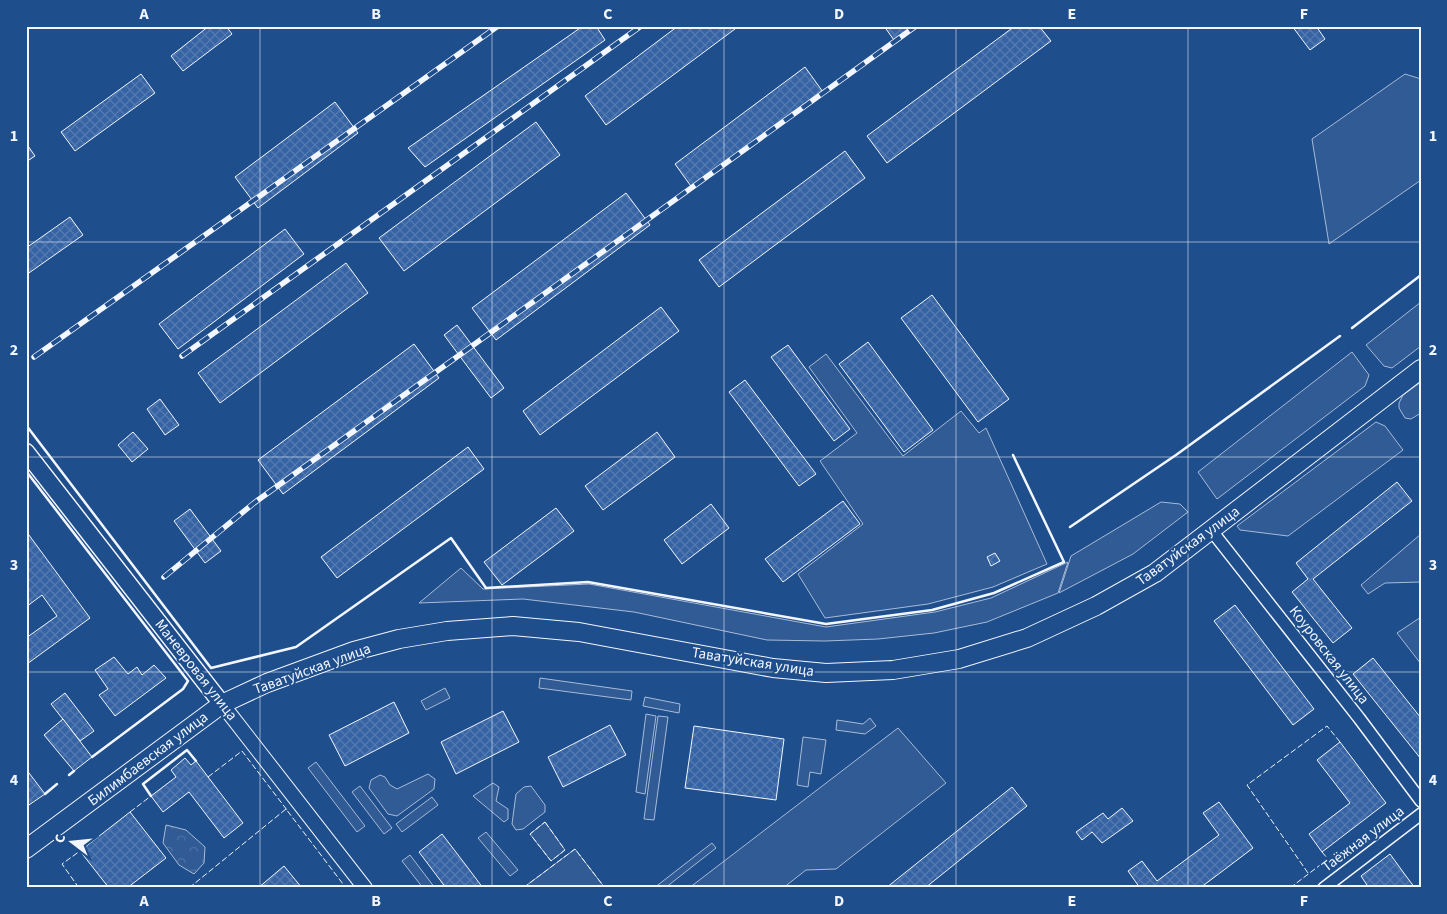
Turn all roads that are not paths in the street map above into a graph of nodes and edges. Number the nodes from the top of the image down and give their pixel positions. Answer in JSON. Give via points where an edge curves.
{"nodes":[{"id":1,"x":1421,"y":369,"type":"edge"},
{"id":2,"x":26,"y":452,"type":"edge"},
{"id":3,"x":1211,"y":530,"type":"junction"},
{"id":4,"x":222,"y":704,"type":"junction"},
{"id":5,"x":1421,"y":801,"type":"edge"},
{"id":6,"x":1421,"y":814,"type":"edge"},
{"id":7,"x":26,"y":849,"type":"edge"},
{"id":8,"x":365,"y":888,"type":"edge"},
{"id":9,"x":1324,"y":888,"type":"edge"}],
"edges":[{"from":1,"to":3,"type":"main road","name":"Таватуйская улица"},
{"from":2,"to":4,"type":"main road","name":"Маневровая улица"},
{"from":3,"to":4,"type":"main road","name":"Таватуйская улица","via":[[1155,573],[1096,606],[1027,638],[959,659],[893,670],[826,673],[773,668],[579,632],[513,626],[480,628],[414,636],[354,651]]},
{"from":3,"to":5,"type":"street","name":"Коуровская улица"},
{"from":4,"to":7,"type":"main road","name":"Билимбаевская улица"},
{"from":4,"to":8,"type":"street","name":"Маневровая улица"},
{"from":6,"to":9,"type":"street","name":"Таёжная улица"}]}
